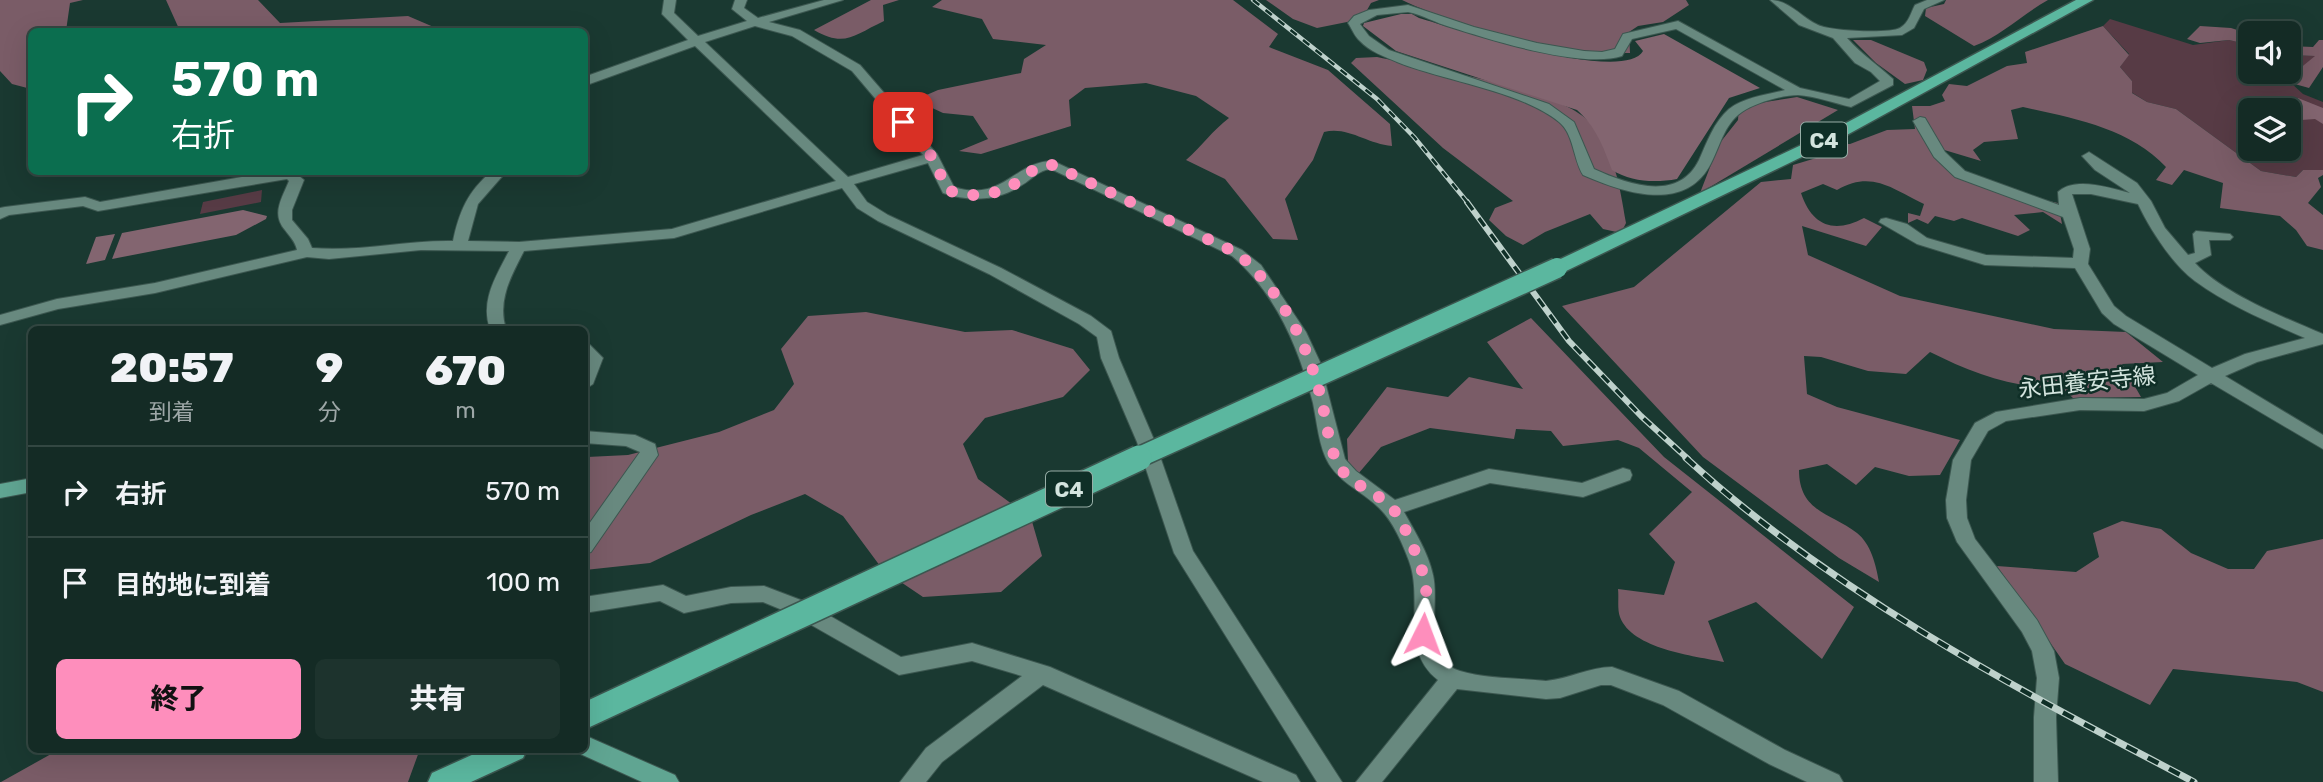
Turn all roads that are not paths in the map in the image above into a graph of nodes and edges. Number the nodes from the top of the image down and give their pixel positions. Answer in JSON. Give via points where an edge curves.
{"nodes":[{"id":1,"x":670,"y":0,"type":"edge"},
{"id":2,"x":741,"y":0,"type":"edge"},
{"id":3,"x":837,"y":0,"type":"edge"},
{"id":4,"x":1776,"y":0,"type":"edge"},
{"id":5,"x":1938,"y":0,"type":"edge"},
{"id":6,"x":2086,"y":0,"type":"edge"},
{"id":7,"x":758,"y":23,"type":"junction"},
{"id":8,"x":1837,"y":35,"type":"junction"},
{"id":9,"x":696,"y":40,"type":"junction"},
{"id":10,"x":588,"y":80,"type":"edge"},
{"id":11,"x":1796,"y":91,"type":"junction"},
{"id":12,"x":1920,"y":121,"type":"dead end"},
{"id":13,"x":2089,"y":156,"type":"dead end"},
{"id":14,"x":932,"y":157,"type":"junction"},
{"id":15,"x":275,"y":175,"type":"edge"},
{"id":16,"x":291,"y":175,"type":"edge"},
{"id":17,"x":496,"y":175,"type":"edge"},
{"id":18,"x":846,"y":183,"type":"junction"},
{"id":19,"x":2144,"y":201,"type":"junction"},
{"id":20,"x":2,"y":208,"type":"edge"},
{"id":21,"x":2068,"y":214,"type":"junction"},
{"id":22,"x":1886,"y":222,"type":"dead end"},
{"id":23,"x":2225,"y":237,"type":"dead end"},
{"id":24,"x":460,"y":246,"type":"junction"},
{"id":25,"x":519,"y":247,"type":"junction"},
{"id":26,"x":305,"y":252,"type":"junction"},
{"id":27,"x":2187,"y":261,"type":"junction"},
{"id":28,"x":2080,"y":264,"type":"junction"},
{"id":29,"x":0,"y":320,"type":"edge"},
{"id":30,"x":496,"y":326,"type":"edge"},
{"id":31,"x":2322,"y":339,"type":"edge"},
{"id":32,"x":588,"y":353,"type":"edge"},
{"id":33,"x":588,"y":374,"type":"edge"},
{"id":34,"x":2212,"y":375,"type":"junction"},
{"id":35,"x":588,"y":437,"type":"edge"},
{"id":36,"x":2323,"y":443,"type":"edge"},
{"id":37,"x":1623,"y":475,"type":"dead end"},
{"id":38,"x":28,"y":486,"type":"edge"},
{"id":39,"x":0,"y":491,"type":"edge"},
{"id":40,"x":1393,"y":508,"type":"junction"},
{"id":41,"x":588,"y":541,"type":"edge"},
{"id":42,"x":588,"y":604,"type":"edge"},
{"id":43,"x":1042,"y":673,"type":"junction"},
{"id":44,"x":1452,"y":679,"type":"junction"},
{"id":45,"x":588,"y":714,"type":"edge"},
{"id":46,"x":588,"y":747,"type":"edge"},
{"id":47,"x":503,"y":754,"type":"edge"},
{"id":48,"x":442,"y":782,"type":"edge"},
{"id":49,"x":667,"y":782,"type":"edge"},
{"id":50,"x":912,"y":782,"type":"edge"},
{"id":51,"x":1288,"y":782,"type":"edge"},
{"id":52,"x":1330,"y":782,"type":"edge"},
{"id":53,"x":1368,"y":782,"type":"edge"},
{"id":54,"x":1831,"y":782,"type":"edge"},
{"id":55,"x":2046,"y":782,"type":"edge"}],
"edges":[{"from":1,"to":9,"type":"street","via":[[668,14]]},
{"from":2,"to":7,"type":"street","via":[[738,9]]},
{"from":3,"to":7,"type":"street"},
{"from":4,"to":8,"type":"street","via":[[1795,18]]},
{"from":5,"to":8,"type":"street","via":[[1919,7],[1907,30],[1888,35]]},
{"from":6,"to":45,"type":"highway","number":"C4","bridge":true,"via":[[1839,133],[1557,268]]},
{"from":7,"to":9,"type":"street"},
{"from":7,"to":14,"type":"street","via":[[796,33],[856,68]]},
{"from":8,"to":11,"type":"street","via":[[1888,82],[1851,103]]},
{"from":9,"to":10,"type":"street"},
{"from":9,"to":18,"type":"street"},
{"from":11,"to":11,"type":"street","via":[[1678,25],[1627,37],[1615,54],[1592,56],[1474,30],[1414,9],[1357,18],[1354,23],[1360,38],[1395,58],[1509,93],[1560,116],[1574,132],[1588,173],[1648,192],[1675,188],[1696,176],[1715,136],[1739,108]]},
{"from":12,"to":21,"type":"street","via":[[1939,155],[1960,174]]},
{"from":13,"to":19,"type":"street"},
{"from":14,"to":18,"type":"street"},
{"from":14,"to":40,"type":"street","via":[[948,190],[964,196],[1007,188],[1030,170],[1053,165],[1237,253],[1255,268],[1298,332],[1342,471]]},
{"from":15,"to":20,"type":"street","via":[[99,207],[85,201]]},
{"from":16,"to":26,"type":"street","via":[[297,180],[285,221],[303,242]]},
{"from":17,"to":24,"type":"street","via":[[474,195]]},
{"from":18,"to":25,"type":"street","via":[[674,233]]},
{"from":18,"to":52,"type":"street","via":[[862,205],[883,218],[995,271],[1105,335],[1184,553]]},
{"from":19,"to":21,"type":"street","via":[[2070,189],[2064,199]]},
{"from":19,"to":27,"type":"street","via":[[2158,230]]},
{"from":21,"to":28,"type":"street","via":[[2082,249]]},
{"from":22,"to":28,"type":"street","via":[[1922,241],[1985,260]]},
{"from":23,"to":27,"type":"street","via":[[2200,234],[2203,255]]},
{"from":24,"to":25,"type":"street"},
{"from":24,"to":26,"type":"street"},
{"from":25,"to":30,"type":"street","via":[[495,302]]},
{"from":26,"to":29,"type":"street"},
{"from":27,"to":31,"type":"street","via":[[2209,284],[2289,327]]},
{"from":28,"to":34,"type":"street","via":[[2120,320]]},
{"from":31,"to":34,"type":"street","name":"永田養安寺線","via":[[2251,358]]},
{"from":32,"to":33,"type":"street","via":[[594,358]]},
{"from":34,"to":36,"type":"street"},
{"from":34,"to":55,"type":"street","name":"永田養安寺線","via":[[2173,397],[2144,405],[2080,404],[2002,416],[1981,427],[1962,460],[1957,518],[1967,542],[2030,626],[2043,651],[2048,678]]},
{"from":35,"to":41,"type":"street","via":[[629,439],[643,444],[649,455]]},
{"from":37,"to":40,"type":"street","via":[[1583,490],[1489,475]]},
{"from":38,"to":39,"type":"main road"},
{"from":40,"to":44,"type":"street","via":[[1426,586],[1423,634],[1429,657]]},
{"from":42,"to":43,"type":"street","via":[[663,593],[684,605],[731,595],[764,594],[799,608],[900,666],[972,652]]},
{"from":43,"to":50,"type":"street","via":[[934,755]]},
{"from":43,"to":51,"type":"street"},
{"from":44,"to":53,"type":"street"},
{"from":44,"to":54,"type":"street","via":[[1546,690],[1612,676],[1671,698]]},
{"from":46,"to":49,"type":"main road"},
{"from":47,"to":48,"type":"highway"}]}
